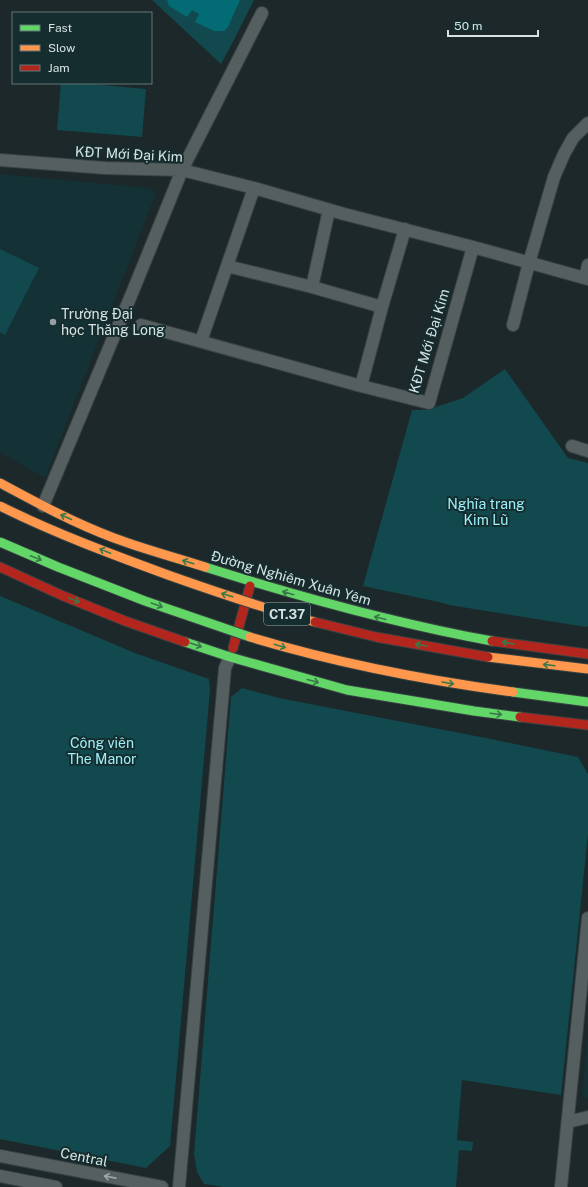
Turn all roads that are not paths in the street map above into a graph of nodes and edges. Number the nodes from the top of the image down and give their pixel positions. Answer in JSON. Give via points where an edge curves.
{"nodes":[{"id":1,"x":262,"y":13,"type":"dead end"},
{"id":2,"x":588,"y":123,"type":"edge"},
{"id":3,"x":0,"y":160,"type":"edge"},
{"id":4,"x":182,"y":170,"type":"junction"},
{"id":5,"x":254,"y":188,"type":"junction"},
{"id":6,"x":329,"y":210,"type":"junction"},
{"id":7,"x":405,"y":229,"type":"junction"},
{"id":8,"x":473,"y":247,"type":"junction"},
{"id":9,"x":529,"y":262,"type":"junction"},
{"id":10,"x":588,"y":265,"type":"edge"},
{"id":11,"x":227,"y":266,"type":"junction"},
{"id":12,"x":586,"y":279,"type":"edge"},
{"id":13,"x":312,"y":287,"type":"junction"},
{"id":14,"x":382,"y":307,"type":"junction"},
{"id":15,"x":141,"y":325,"type":"dead end"},
{"id":16,"x":513,"y":325,"type":"dead end"},
{"id":17,"x":201,"y":341,"type":"junction"},
{"id":18,"x":361,"y":386,"type":"junction"},
{"id":19,"x":572,"y":446,"type":"dead end"},
{"id":20,"x":588,"y":451,"type":"edge"},
{"id":21,"x":0,"y":483,"type":"edge"},
{"id":22,"x":0,"y":506,"type":"edge"},
{"id":23,"x":43,"y":506,"type":"junction"},
{"id":24,"x":0,"y":542,"type":"edge"},
{"id":25,"x":0,"y":567,"type":"edge"},
{"id":26,"x":252,"y":582,"type":"junction"},
{"id":27,"x":588,"y":654,"type":"edge"},
{"id":28,"x":230,"y":657,"type":"junction"},
{"id":29,"x":588,"y":669,"type":"edge"},
{"id":30,"x":588,"y":702,"type":"edge"},
{"id":31,"x":588,"y":725,"type":"edge"},
{"id":32,"x":588,"y":918,"type":"edge"},
{"id":33,"x":588,"y":1117,"type":"edge"},
{"id":34,"x":568,"y":1122,"type":"junction"},
{"id":35,"x":0,"y":1156,"type":"edge"},
{"id":36,"x":0,"y":1176,"type":"edge"},
{"id":37,"x":56,"y":1187,"type":"edge"},
{"id":38,"x":162,"y":1187,"type":"edge"},
{"id":39,"x":178,"y":1187,"type":"edge"},
{"id":40,"x":561,"y":1187,"type":"edge"}],
"edges":[{"from":1,"to":4,"type":"street"},
{"from":2,"to":9,"type":"street","via":[[573,138],[554,177]]},
{"from":3,"to":4,"type":"street","name":"KĐT Mới Đại Kim","via":[[105,168]]},
{"from":4,"to":5,"type":"street","name":"KĐT Mới Đại Kim"},
{"from":4,"to":23,"type":"street"},
{"from":5,"to":6,"type":"street","name":"KĐT Mới Đại Kim"},
{"from":5,"to":11,"type":"street"},
{"from":6,"to":7,"type":"street","name":"KĐT Mới Đại Kim"},
{"from":6,"to":13,"type":"street"},
{"from":7,"to":8,"type":"street","name":"KĐT Mới Đại Kim"},
{"from":7,"to":14,"type":"street"},
{"from":8,"to":9,"type":"street","name":"KĐT Mới Đại Kim"},
{"from":8,"to":18,"type":"street","name":"KĐT Mới Đại Kim","via":[[429,403]]},
{"from":9,"to":12,"type":"street","name":"KĐT Mới Đại Kim"},
{"from":9,"to":16,"type":"street"},
{"from":10,"to":12,"type":"street","name":"KĐT Mới Đại Kim"},
{"from":11,"to":13,"type":"street"},
{"from":11,"to":17,"type":"street"},
{"from":13,"to":14,"type":"street"},
{"from":14,"to":18,"type":"street"},
{"from":15,"to":17,"type":"street","name":"KĐT Mới Đại Kim"},
{"from":17,"to":18,"type":"street","name":"KĐT Mới Đại Kim"},
{"from":19,"to":20,"type":"street"},
{"from":21,"to":23,"type":"main road","name":"Đường Nghiêm Xuân Yêm"},
{"from":29,"to":22,"type":"main road","number":"CT.37","one_way":true,"bridge":true,"via":[[495,658],[376,637],[293,616],[124,560]]},
{"from":26,"to":23,"type":"main road","name":"Đường Nghiêm Xuân Yêm","one_way":true,"via":[[114,537]]},
{"from":24,"to":30,"type":"main road","number":"CT.37","one_way":true,"bridge":true,"via":[[113,590],[284,647],[369,668],[491,690]]},
{"from":25,"to":28,"type":"main road","one_way":true,"via":[[125,621]]},
{"from":27,"to":26,"type":"main road","name":"Đường Nghiêm Xuân Yêm","one_way":true,"via":[[544,649],[406,624]]},
{"from":26,"to":28,"type":"main road"},
{"from":28,"to":31,"type":"main road","one_way":true,"via":[[347,690],[474,711]]},
{"from":28,"to":39,"type":"street","via":[[225,668]]},
{"from":32,"to":34,"type":"street"},
{"from":33,"to":34,"type":"street"},
{"from":34,"to":40,"type":"street"},
{"from":38,"to":35,"type":"street","name":"Central","one_way":true},
{"from":36,"to":37,"type":"street"}]}
